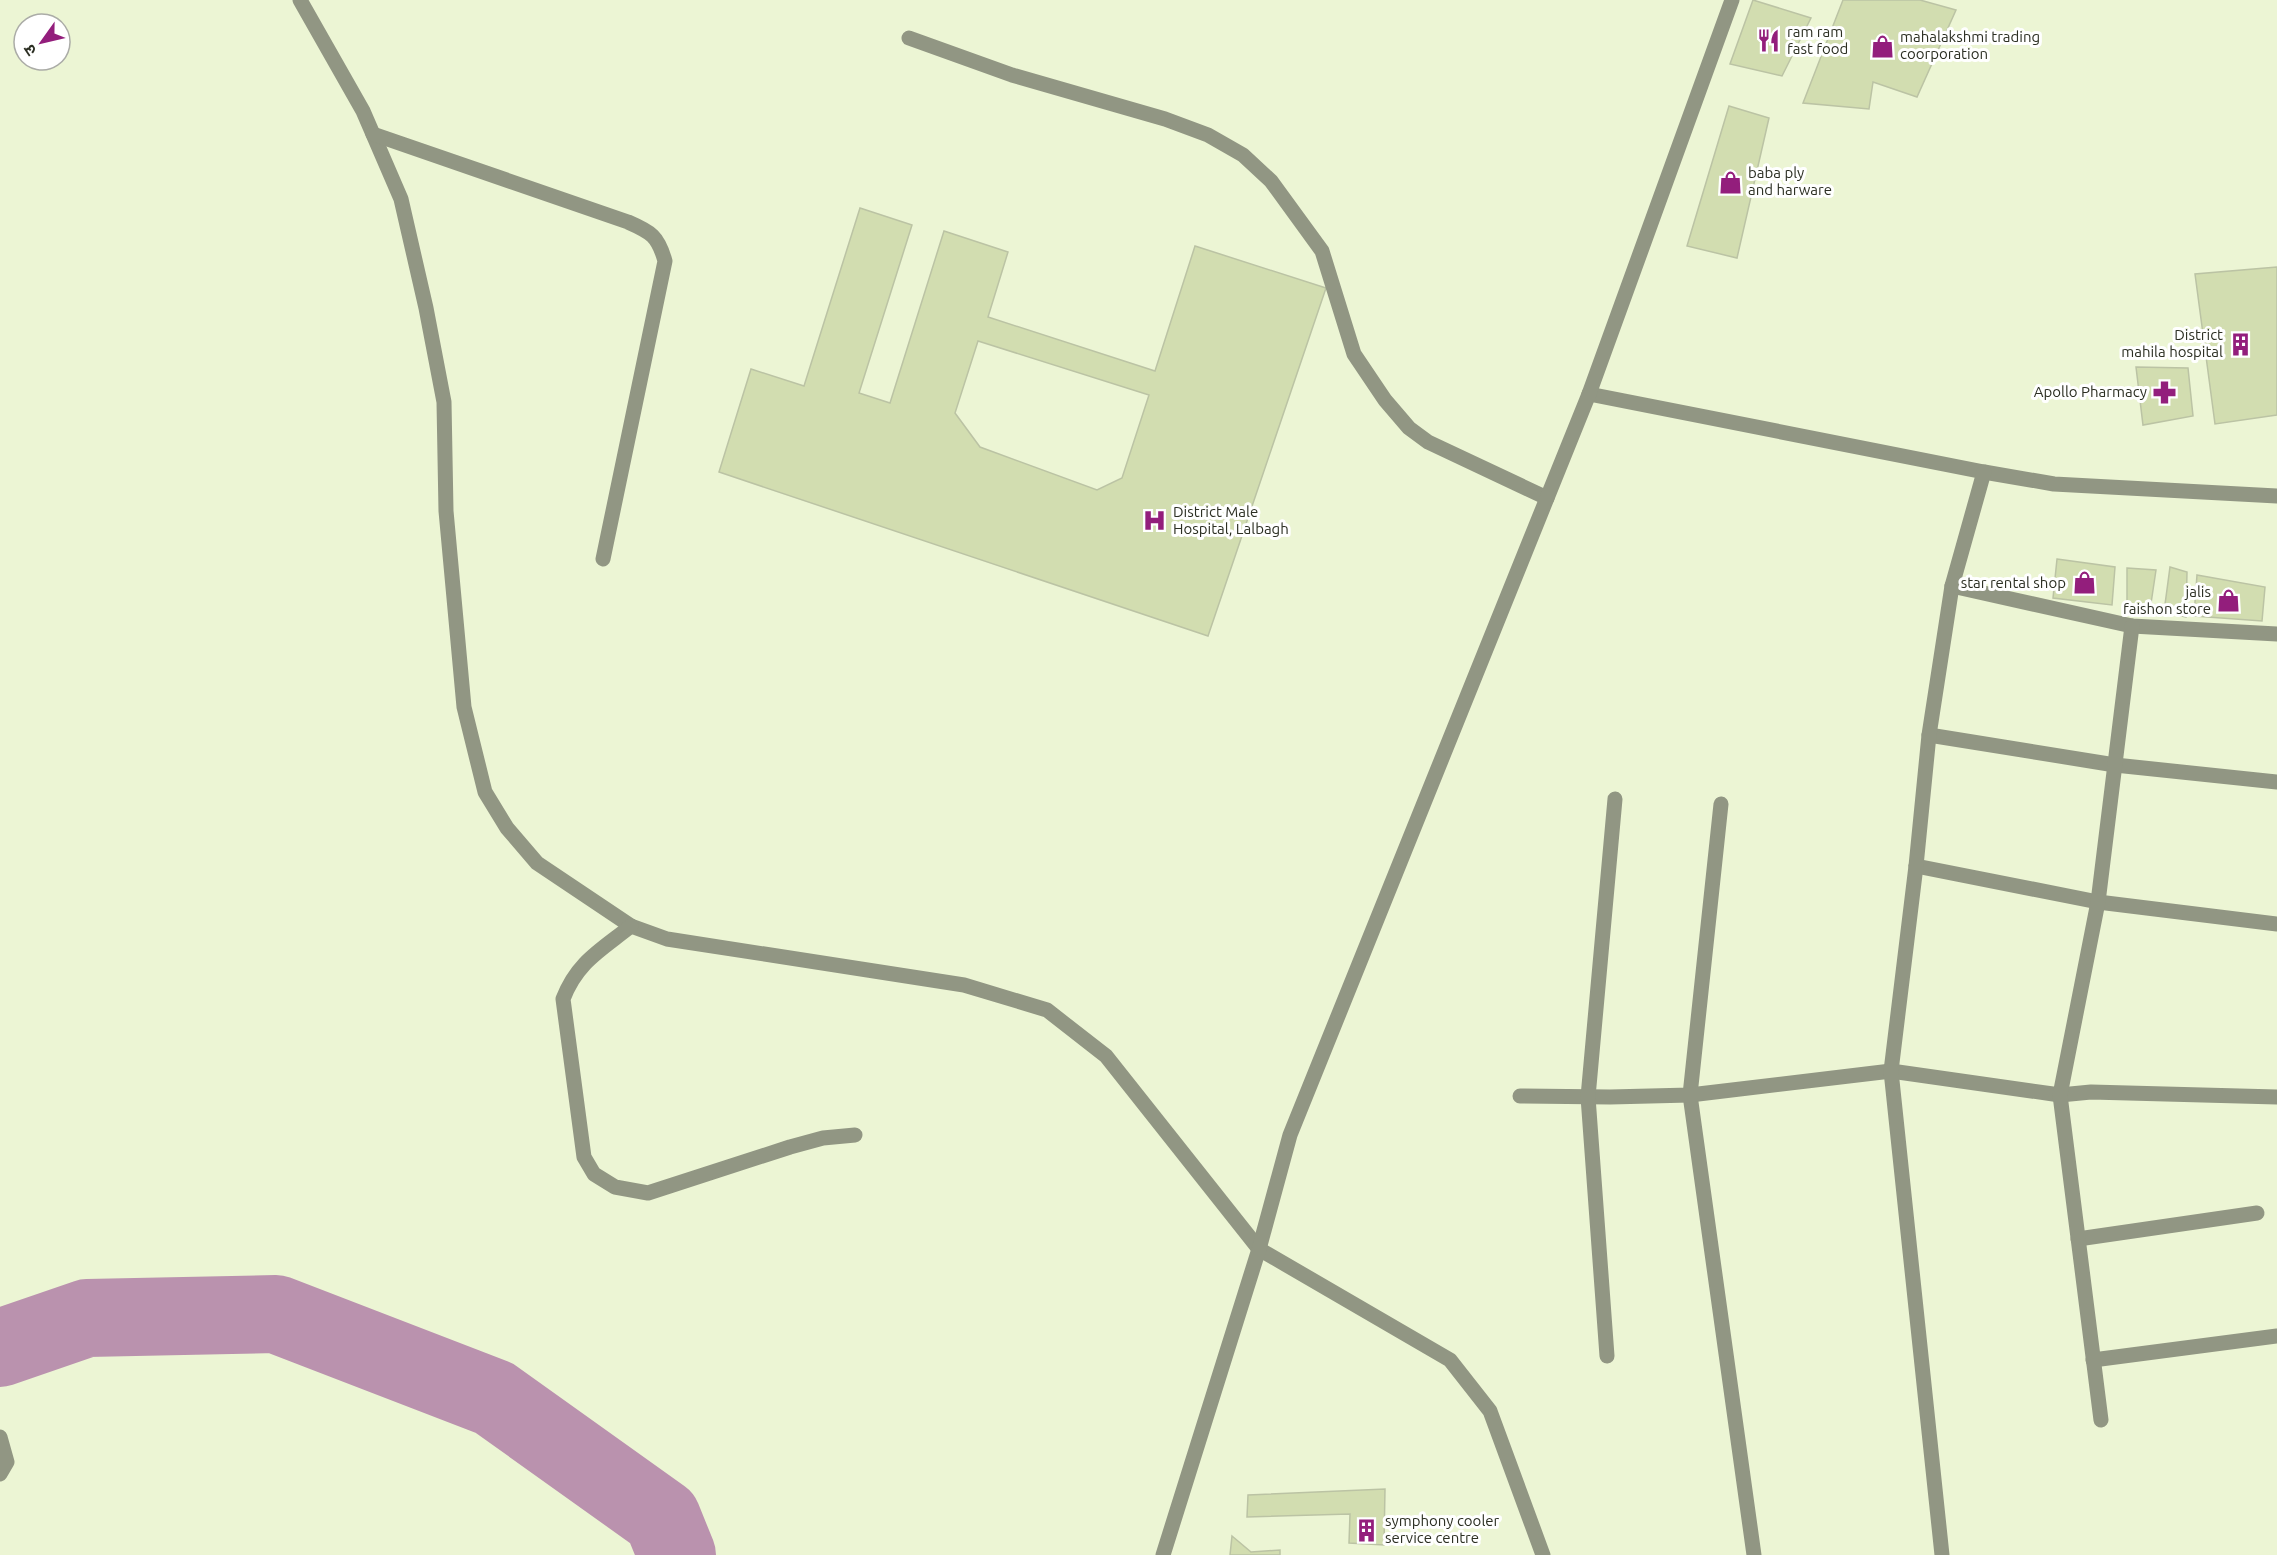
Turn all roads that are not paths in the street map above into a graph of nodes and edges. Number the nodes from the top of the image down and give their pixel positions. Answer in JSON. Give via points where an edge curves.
{"nodes":[{"id":1,"x":300,"y":0,"type":"edge"},
{"id":2,"x":1732,"y":0,"type":"edge"},
{"id":3,"x":909,"y":38,"type":"dead end"},
{"id":4,"x":374,"y":134,"type":"junction"},
{"id":5,"x":1589,"y":394,"type":"junction"},
{"id":6,"x":1984,"y":472,"type":"junction"},
{"id":7,"x":2277,"y":496,"type":"edge"},
{"id":8,"x":1547,"y":498,"type":"junction"},
{"id":9,"x":603,"y":559,"type":"dead end"},
{"id":10,"x":1952,"y":586,"type":"junction"},
{"id":11,"x":2132,"y":626,"type":"junction"},
{"id":12,"x":2277,"y":634,"type":"edge"},
{"id":13,"x":1929,"y":735,"type":"junction"},
{"id":14,"x":2115,"y":765,"type":"junction"},
{"id":15,"x":2277,"y":782,"type":"edge"},
{"id":16,"x":1615,"y":799,"type":"dead end"},
{"id":17,"x":1721,"y":804,"type":"dead end"},
{"id":18,"x":1916,"y":866,"type":"junction"},
{"id":19,"x":2098,"y":902,"type":"junction"},
{"id":20,"x":2277,"y":924,"type":"edge"},
{"id":21,"x":631,"y":926,"type":"junction"},
{"id":22,"x":1891,"y":1071,"type":"junction"},
{"id":23,"x":1690,"y":1095,"type":"junction"},
{"id":24,"x":2060,"y":1095,"type":"junction"},
{"id":25,"x":1520,"y":1096,"type":"dead end"},
{"id":26,"x":1588,"y":1097,"type":"junction"},
{"id":27,"x":2277,"y":1097,"type":"edge"},
{"id":28,"x":855,"y":1135,"type":"dead end"},
{"id":29,"x":2257,"y":1213,"type":"dead end"},
{"id":30,"x":2078,"y":1239,"type":"junction"},
{"id":31,"x":1259,"y":1249,"type":"junction"},
{"id":32,"x":2277,"y":1336,"type":"edge"},
{"id":33,"x":1606,"y":1356,"type":"dead end"},
{"id":34,"x":2093,"y":1360,"type":"junction"},
{"id":35,"x":2101,"y":1420,"type":"dead end"},
{"id":36,"x":0,"y":1437,"type":"edge"},
{"id":37,"x":0,"y":1474,"type":"edge"},
{"id":38,"x":1163,"y":1555,"type":"edge"},
{"id":39,"x":1543,"y":1555,"type":"edge"},
{"id":40,"x":1754,"y":1555,"type":"edge"},
{"id":41,"x":1942,"y":1555,"type":"edge"}],
"edges":[{"from":1,"to":4,"type":"street"},
{"from":2,"to":5,"type":"street"},
{"from":3,"to":8,"type":"street","via":[[1012,75],[1165,119],[1208,135],[1243,156],[1271,181],[1322,251],[1354,354],[1408,428],[1428,442]]},
{"from":4,"to":9,"type":"street","via":[[628,222],[648,231],[660,244],[665,261]]},
{"from":4,"to":21,"type":"street","via":[[401,199],[444,402],[446,511],[464,707],[485,792],[507,828],[537,863]]},
{"from":5,"to":6,"type":"street"},
{"from":5,"to":8,"type":"street"},
{"from":6,"to":7,"type":"street","via":[[2054,484]]},
{"from":6,"to":10,"type":"street"},
{"from":8,"to":31,"type":"street","via":[[1290,1135]]},
{"from":10,"to":11,"type":"street"},
{"from":10,"to":13,"type":"street"},
{"from":11,"to":12,"type":"street"},
{"from":11,"to":14,"type":"street"},
{"from":13,"to":14,"type":"street"},
{"from":13,"to":18,"type":"street"},
{"from":14,"to":15,"type":"street"},
{"from":14,"to":19,"type":"street"},
{"from":16,"to":26,"type":"street"},
{"from":17,"to":23,"type":"street"},
{"from":18,"to":19,"type":"street"},
{"from":18,"to":22,"type":"street"},
{"from":19,"to":20,"type":"street"},
{"from":19,"to":24,"type":"street"},
{"from":21,"to":28,"type":"street","via":[[579,967],[563,999],[584,1156],[594,1174],[615,1187],[648,1193],[790,1147]]},
{"from":21,"to":31,"type":"street","via":[[667,939],[964,985],[1047,1010],[1106,1056]]},
{"from":22,"to":23,"type":"street"},
{"from":22,"to":24,"type":"street"},
{"from":22,"to":41,"type":"street"},
{"from":23,"to":26,"type":"street"},
{"from":23,"to":40,"type":"street"},
{"from":24,"to":27,"type":"street","via":[[2091,1092]]},
{"from":24,"to":30,"type":"street"},
{"from":25,"to":26,"type":"street"},
{"from":26,"to":33,"type":"street"},
{"from":29,"to":30,"type":"street"},
{"from":30,"to":34,"type":"street"},
{"from":31,"to":38,"type":"street"},
{"from":31,"to":39,"type":"street","via":[[1450,1360],[1490,1411]]},
{"from":32,"to":34,"type":"street"},
{"from":34,"to":35,"type":"street"},
{"from":36,"to":37,"type":"street","via":[[7,1462]]}]}
